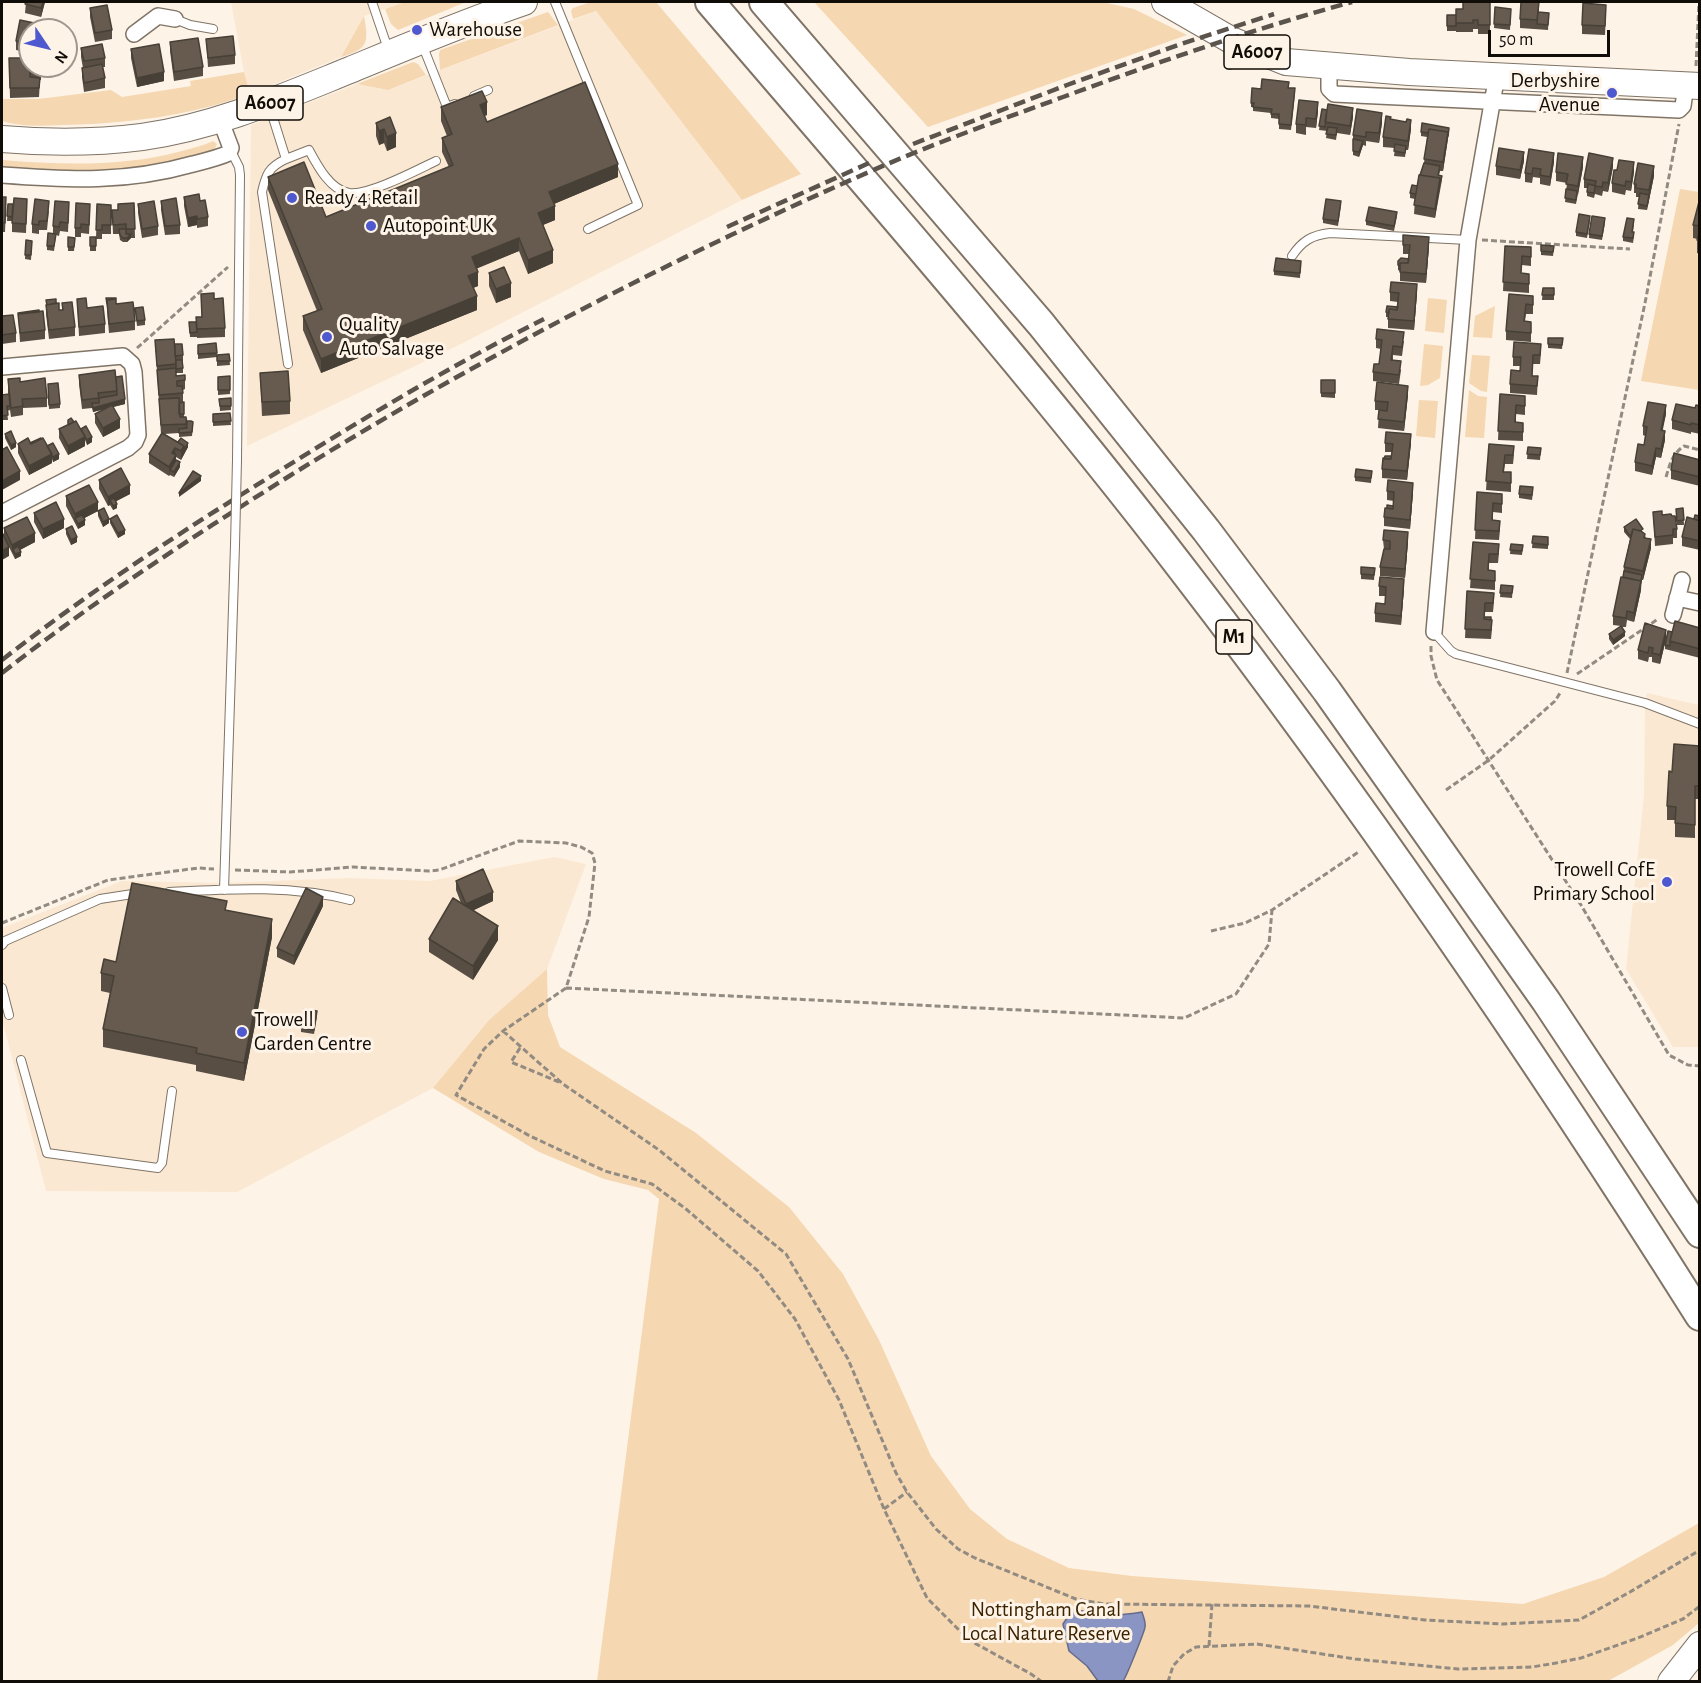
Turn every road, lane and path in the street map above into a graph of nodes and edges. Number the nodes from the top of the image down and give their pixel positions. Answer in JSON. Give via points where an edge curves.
{"nodes":[{"id":1,"x":372,"y":2,"type":"edge"},
{"id":2,"x":524,"y":2,"type":"edge"},
{"id":3,"x":555,"y":2,"type":"edge"},
{"id":4,"x":710,"y":2,"type":"edge"},
{"id":5,"x":764,"y":2,"type":"edge"},
{"id":6,"x":1165,"y":2,"type":"edge"},
{"id":7,"x":1699,"y":2,"type":"edge"},
{"id":8,"x":156,"y":9,"type":"edge"},
{"id":9,"x":175,"y":19,"type":"joint"},
{"id":10,"x":213,"y":29,"type":"dead end"},
{"id":11,"x":134,"y":34,"type":"dead end"},
{"id":12,"x":421,"y":40,"type":"junction"},
{"id":13,"x":389,"y":53,"type":"junction"},
{"id":14,"x":1329,"y":67,"type":"junction"},
{"id":15,"x":1497,"y":75,"type":"junction"},
{"id":16,"x":1693,"y":86,"type":"edge"},
{"id":17,"x":488,"y":90,"type":"dead end"},
{"id":18,"x":1493,"y":102,"type":"junction"},
{"id":19,"x":268,"y":104,"type":"junction"},
{"id":20,"x":1679,"y":110,"type":"junction"},
{"id":21,"x":220,"y":119,"type":"junction"},
{"id":22,"x":2,"y":139,"type":"edge"},
{"id":23,"x":231,"y":151,"type":"junction"},
{"id":24,"x":286,"y":159,"type":"junction"},
{"id":25,"x":436,"y":161,"type":"dead end"},
{"id":26,"x":2,"y":175,"type":"edge"},
{"id":27,"x":588,"y":229,"type":"dead end"},
{"id":28,"x":1468,"y":240,"type":"junction"},
{"id":29,"x":1630,"y":249,"type":"dead end"},
{"id":30,"x":1292,"y":256,"type":"dead end"},
{"id":31,"x":239,"y":258,"type":"junction"},
{"id":32,"x":126,"y":358,"type":"junction"},
{"id":33,"x":288,"y":364,"type":"dead end"},
{"id":34,"x":2,"y":367,"type":"edge"},
{"id":35,"x":1700,"y":450,"type":"edge"},
{"id":36,"x":1666,"y":477,"type":"dead end"},
{"id":37,"x":2,"y":513,"type":"edge"},
{"id":38,"x":1682,"y":580,"type":"dead end"},
{"id":39,"x":1677,"y":598,"type":"junction"},
{"id":40,"x":1700,"y":603,"type":"edge"},
{"id":41,"x":1673,"y":615,"type":"joint"},
{"id":42,"x":1434,"y":632,"type":"junction"},
{"id":43,"x":1568,"y":683,"type":"junction"},
{"id":44,"x":1700,"y":724,"type":"edge"},
{"id":45,"x":1489,"y":760,"type":"junction"},
{"id":46,"x":1446,"y":790,"type":"dead end"},
{"id":47,"x":1360,"y":851,"type":"dead end"},
{"id":48,"x":225,"y":869,"type":"junction"},
{"id":49,"x":224,"y":890,"type":"junction"},
{"id":50,"x":165,"y":892,"type":"edge"},
{"id":51,"x":154,"y":893,"type":"edge"},
{"id":52,"x":350,"y":900,"type":"dead end"},
{"id":53,"x":1272,"y":910,"type":"junction"},
{"id":54,"x":1210,"y":931,"type":"dead end"},
{"id":55,"x":2,"y":945,"type":"edge"},
{"id":56,"x":2,"y":988,"type":"edge"},
{"id":57,"x":566,"y":988,"type":"junction"},
{"id":58,"x":9,"y":1015,"type":"dead end"},
{"id":59,"x":503,"y":1031,"type":"junction"},
{"id":60,"x":520,"y":1048,"type":"junction"},
{"id":61,"x":21,"y":1060,"type":"dead end"},
{"id":62,"x":1700,"y":1066,"type":"edge"},
{"id":63,"x":563,"y":1084,"type":"junction"},
{"id":64,"x":172,"y":1091,"type":"dead end"},
{"id":65,"x":1700,"y":1233,"type":"edge"},
{"id":66,"x":1700,"y":1316,"type":"edge"},
{"id":67,"x":907,"y":1492,"type":"junction"},
{"id":68,"x":884,"y":1509,"type":"junction"},
{"id":69,"x":1700,"y":1550,"type":"edge"},
{"id":70,"x":1212,"y":1604,"type":"junction"},
{"id":71,"x":1700,"y":1606,"type":"edge"},
{"id":72,"x":1700,"y":1645,"type":"edge"},
{"id":73,"x":1209,"y":1646,"type":"junction"},
{"id":74,"x":1042,"y":1682,"type":"edge"},
{"id":75,"x":1168,"y":1682,"type":"edge"},
{"id":76,"x":1671,"y":1682,"type":"edge"}],
"edges":[{"from":1,"to":13,"type":"lane"},
{"from":2,"to":12,"type":"main road","number":"A6007"},
{"from":3,"to":27,"type":"lane","via":[[638,205]]},
{"from":4,"to":66,"type":"highway","number":"M1","via":[[941,270],[1135,508],[1301,726],[1509,1021]]},
{"from":5,"to":65,"type":"highway","number":"M1","via":[[1041,324],[1206,530],[1327,691],[1546,1000]]},
{"from":6,"to":14,"type":"main road","number":"A6007","via":[[1258,52],[1286,62]]},
{"from":7,"to":16,"type":"path"},
{"from":8,"to":9,"type":"street"},
{"from":8,"to":11,"type":"street"},
{"from":9,"to":10,"type":"lane"},
{"from":12,"to":13,"type":"main road","number":"A6007"},
{"from":12,"to":17,"type":"lane","via":[[447,107]]},
{"from":13,"to":19,"type":"main road","number":"A6007"},
{"from":14,"to":15,"type":"main road","number":"A6007"},
{"from":14,"to":18,"type":"street","via":[[1329,89],[1334,94]]},
{"from":15,"to":16,"type":"main road"},
{"from":15,"to":18,"type":"street"},
{"from":16,"to":20,"type":"street"},
{"from":18,"to":20,"type":"street"},
{"from":18,"to":28,"type":"street"},
{"from":19,"to":21,"type":"main road","number":"A6007"},
{"from":19,"to":24,"type":"lane"},
{"from":20,"to":43,"type":"path","via":[[1679,128]]},
{"from":21,"to":22,"type":"main road","number":"A6007","via":[[144,137],[53,143]]},
{"from":21,"to":23,"type":"street"},
{"from":23,"to":26,"type":"street","via":[[176,169],[112,179]]},
{"from":23,"to":31,"type":"lane","via":[[240,175]]},
{"from":24,"to":25,"type":"lane","via":[[309,150],[319,169],[337,188],[357,194]]},
{"from":24,"to":33,"type":"lane","via":[[276,163],[266,175],[262,192]]},
{"from":28,"to":29,"type":"path"},
{"from":28,"to":30,"type":"lane","via":[[1318,234]]},
{"from":28,"to":42,"type":"street"},
{"from":31,"to":32,"type":"path"},
{"from":31,"to":48,"type":"lane","bridge":true},
{"from":32,"to":34,"type":"street"},
{"from":32,"to":37,"type":"street","via":[[134,372],[138,435],[135,442]]},
{"from":35,"to":36,"type":"path","via":[[1684,446],[1677,451]]},
{"from":38,"to":39,"type":"street"},
{"from":39,"to":40,"type":"street"},
{"from":39,"to":41,"type":"street"},
{"from":41,"to":43,"type":"path","via":[[1665,615]]},
{"from":42,"to":43,"type":"lane","via":[[1456,654]]},
{"from":42,"to":45,"type":"path","via":[[1431,656],[1437,680]]},
{"from":43,"to":44,"type":"lane","via":[[1645,703]]},
{"from":43,"to":45,"type":"path","via":[[1556,700]]},
{"from":45,"to":46,"type":"path"},
{"from":45,"to":62,"type":"path","via":[[1581,905],[1669,1055],[1688,1065]]},
{"from":47,"to":53,"type":"path"},
{"from":48,"to":49,"type":"lane"},
{"from":48,"to":57,"type":"path","via":[[290,872],[353,867],[429,872],[519,841],[581,847],[592,854],[595,863],[589,917]]},
{"from":49,"to":50,"type":"lane"},
{"from":49,"to":52,"type":"lane","via":[[321,892]]},
{"from":51,"to":55,"type":"lane","via":[[100,899]]},
{"from":53,"to":54,"type":"path","via":[[1245,923]]},
{"from":53,"to":57,"type":"path","via":[[1269,944],[1236,994],[1184,1018]]},
{"from":56,"to":58,"type":"lane"},
{"from":57,"to":59,"type":"path"},
{"from":59,"to":60,"type":"path"},
{"from":59,"to":68,"type":"path","via":[[484,1049],[456,1095],[605,1171],[652,1184],[758,1270],[795,1319],[839,1400]]},
{"from":60,"to":63,"type":"path"},
{"from":60,"to":63,"type":"path","via":[[511,1062]]},
{"from":61,"to":64,"type":"lane","via":[[47,1153],[158,1168],[162,1163]]},
{"from":63,"to":67,"type":"path","via":[[659,1149],[786,1254],[848,1359]]},
{"from":67,"to":68,"type":"path"},
{"from":67,"to":70,"type":"path","via":[[936,1529],[958,1549],[1076,1599],[1145,1606]]},
{"from":68,"to":74,"type":"path","via":[[927,1598],[969,1640]]},
{"from":69,"to":70,"type":"path","via":[[1579,1620],[1492,1623],[1425,1620],[1309,1606]]},
{"from":70,"to":73,"type":"path"},
{"from":71,"to":73,"type":"path","via":[[1683,1619],[1610,1648],[1532,1667],[1458,1669],[1375,1662],[1257,1644]]},
{"from":72,"to":76,"type":"main road"},
{"from":73,"to":75,"type":"path","via":[[1196,1647],[1184,1654],[1173,1666]]}]}
